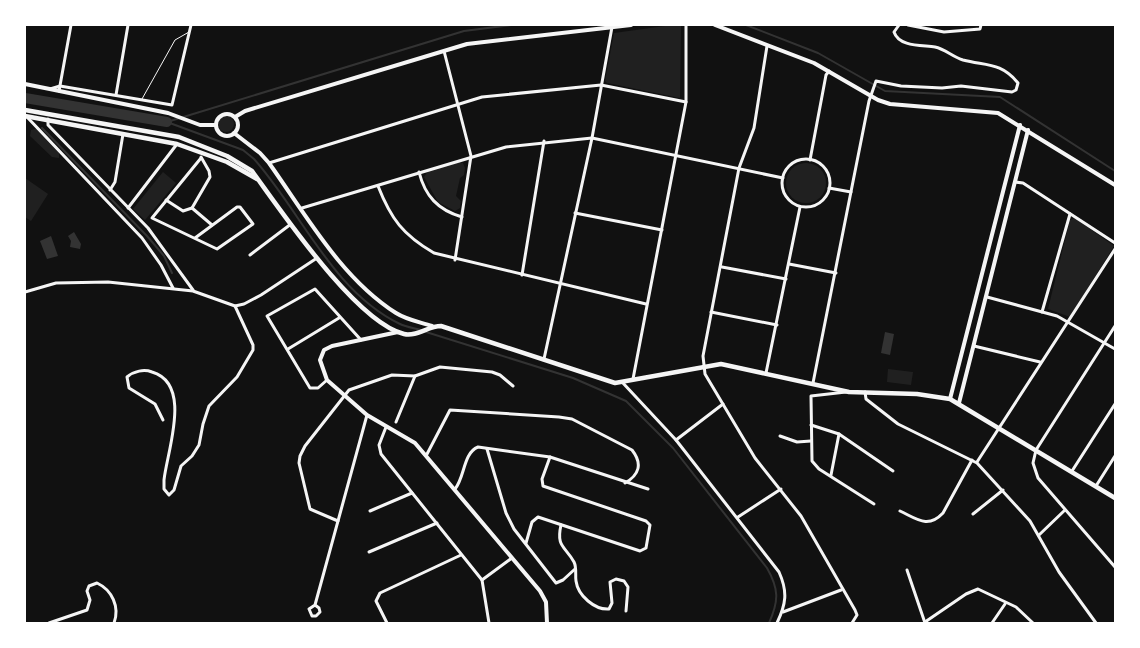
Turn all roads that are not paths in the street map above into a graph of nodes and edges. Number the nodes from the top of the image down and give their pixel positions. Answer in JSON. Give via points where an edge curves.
{"nodes":[{"id":1,"x":71,"y":25,"type":"edge"},
{"id":2,"x":128,"y":25,"type":"edge"},
{"id":3,"x":191,"y":25,"type":"edge"},
{"id":4,"x":631,"y":25,"type":"edge"},
{"id":5,"x":686,"y":25,"type":"edge"},
{"id":6,"x":715,"y":25,"type":"edge"},
{"id":7,"x":898,"y":25,"type":"edge"},
{"id":8,"x":908,"y":25,"type":"edge"},
{"id":9,"x":981,"y":25,"type":"edge"},
{"id":10,"x":612,"y":27,"type":"junction"},
{"id":11,"x":189,"y":32,"type":"junction"},
{"id":12,"x":767,"y":46,"type":"junction"},
{"id":13,"x":444,"y":51,"type":"junction"},
{"id":14,"x":829,"y":71,"type":"junction"},
{"id":15,"x":25,"y":84,"type":"edge"},
{"id":16,"x":601,"y":85,"type":"junction"},
{"id":17,"x":60,"y":86,"type":"junction"},
{"id":18,"x":50,"y":90,"type":"junction"},
{"id":19,"x":59,"y":91,"type":"junction"},
{"id":20,"x":116,"y":95,"type":"junction"},
{"id":21,"x":870,"y":95,"type":"junction"},
{"id":22,"x":141,"y":99,"type":"junction"},
{"id":23,"x":686,"y":102,"type":"junction"},
{"id":24,"x":457,"y":105,"type":"junction"},
{"id":25,"x":26,"y":110,"type":"edge"},
{"id":26,"x":49,"y":114,"type":"junction"},
{"id":27,"x":26,"y":116,"type":"edge"},
{"id":28,"x":235,"y":117,"type":"junction"},
{"id":29,"x":47,"y":120,"type":"junction"},
{"id":30,"x":1020,"y":125,"type":"junction"},
{"id":31,"x":216,"y":126,"type":"junction"},
{"id":32,"x":124,"y":128,"type":"junction"},
{"id":33,"x":1028,"y":130,"type":"junction"},
{"id":34,"x":234,"y":133,"type":"junction"},
{"id":35,"x":123,"y":134,"type":"junction"},
{"id":36,"x":179,"y":137,"type":"junction"},
{"id":37,"x":592,"y":138,"type":"junction"},
{"id":38,"x":544,"y":141,"type":"junction"},
{"id":39,"x":177,"y":144,"type":"junction"},
{"id":40,"x":205,"y":146,"type":"junction"},
{"id":41,"x":203,"y":152,"type":"junction"},
{"id":42,"x":471,"y":156,"type":"junction"},
{"id":43,"x":677,"y":156,"type":"junction"},
{"id":44,"x":201,"y":158,"type":"junction"},
{"id":45,"x":810,"y":160,"type":"junction"},
{"id":46,"x":269,"y":163,"type":"junction"},
{"id":47,"x":739,"y":168,"type":"junction"},
{"id":48,"x":419,"y":172,"type":"junction"},
{"id":49,"x":782,"y":178,"type":"junction"},
{"id":50,"x":1006,"y":180,"type":"junction"},
{"id":51,"x":260,"y":181,"type":"junction"},
{"id":52,"x":1015,"y":182,"type":"junction"},
{"id":53,"x":1115,"y":185,"type":"edge"},
{"id":54,"x":378,"y":186,"type":"junction"},
{"id":55,"x":829,"y":188,"type":"junction"},
{"id":56,"x":110,"y":190,"type":"junction"},
{"id":57,"x":851,"y":192,"type":"junction"},
{"id":58,"x":166,"y":200,"type":"junction"},
{"id":59,"x":800,"y":207,"type":"junction"},
{"id":60,"x":128,"y":208,"type":"junction"},
{"id":61,"x":192,"y":208,"type":"junction"},
{"id":62,"x":302,"y":208,"type":"junction"},
{"id":63,"x":575,"y":213,"type":"junction"},
{"id":64,"x":1070,"y":214,"type":"junction"},
{"id":65,"x":462,"y":217,"type":"junction"},
{"id":66,"x":291,"y":223,"type":"junction"},
{"id":67,"x":212,"y":225,"type":"junction"},
{"id":68,"x":995,"y":226,"type":"junction"},
{"id":69,"x":1004,"y":228,"type":"junction"},
{"id":70,"x":662,"y":230,"type":"junction"},
{"id":71,"x":195,"y":238,"type":"junction"},
{"id":72,"x":1115,"y":243,"type":"edge"},
{"id":73,"x":1115,"y":249,"type":"edge"},
{"id":74,"x":250,"y":255,"type":"dead end"},
{"id":75,"x":988,"y":255,"type":"junction"},
{"id":76,"x":997,"y":257,"type":"junction"},
{"id":77,"x":318,"y":258,"type":"junction"},
{"id":78,"x":455,"y":260,"type":"junction"},
{"id":79,"x":789,"y":264,"type":"junction"},
{"id":80,"x":722,"y":267,"type":"junction"},
{"id":81,"x":836,"y":273,"type":"junction"},
{"id":82,"x":522,"y":275,"type":"junction"},
{"id":83,"x":786,"y":279,"type":"junction"},
{"id":84,"x":561,"y":284,"type":"junction"},
{"id":85,"x":173,"y":289,"type":"junction"},
{"id":86,"x":194,"y":291,"type":"junction"},
{"id":87,"x":25,"y":292,"type":"edge"},
{"id":88,"x":978,"y":294,"type":"junction"},
{"id":89,"x":987,"y":296,"type":"junction"},
{"id":90,"x":646,"y":304,"type":"junction"},
{"id":91,"x":235,"y":306,"type":"junction"},
{"id":92,"x":711,"y":312,"type":"junction"},
{"id":93,"x":1042,"y":312,"type":"junction"},
{"id":94,"x":340,"y":318,"type":"junction"},
{"id":95,"x":1067,"y":321,"type":"junction"},
{"id":96,"x":777,"y":325,"type":"junction"},
{"id":97,"x":1115,"y":326,"type":"edge"},
{"id":98,"x":430,"y":327,"type":"junction"},
{"id":99,"x":398,"y":332,"type":"junction"},
{"id":100,"x":362,"y":341,"type":"junction"},
{"id":101,"x":1104,"y":342,"type":"junction"},
{"id":102,"x":966,"y":344,"type":"junction"},
{"id":103,"x":974,"y":346,"type":"junction"},
{"id":104,"x":288,"y":349,"type":"junction"},
{"id":105,"x":1115,"y":349,"type":"edge"},
{"id":106,"x":544,"y":359,"type":"junction"},
{"id":107,"x":1040,"y":362,"type":"junction"},
{"id":108,"x":704,"y":367,"type":"junction"},
{"id":109,"x":766,"y":372,"type":"junction"},
{"id":110,"x":415,"y":376,"type":"junction"},
{"id":111,"x":634,"y":379,"type":"junction"},
{"id":112,"x":327,"y":380,"type":"junction"},
{"id":113,"x":622,"y":382,"type":"junction"},
{"id":114,"x":813,"y":383,"type":"junction"},
{"id":115,"x":513,"y":386,"type":"dead end"},
{"id":116,"x":849,"y":392,"type":"junction"},
{"id":117,"x":865,"y":392,"type":"junction"},
{"id":118,"x":344,"y":394,"type":"junction"},
{"id":119,"x":950,"y":399,"type":"junction"},
{"id":120,"x":959,"y":403,"type":"junction"},
{"id":121,"x":723,"y":404,"type":"junction"},
{"id":122,"x":1115,"y":404,"type":"edge"},
{"id":123,"x":367,"y":415,"type":"junction"},
{"id":124,"x":163,"y":420,"type":"dead end"},
{"id":125,"x":396,"y":422,"type":"dead end"},
{"id":126,"x":810,"y":425,"type":"junction"},
{"id":127,"x":386,"y":427,"type":"junction"},
{"id":128,"x":999,"y":427,"type":"junction"},
{"id":129,"x":839,"y":434,"type":"junction"},
{"id":130,"x":780,"y":436,"type":"dead end"},
{"id":131,"x":676,"y":440,"type":"junction"},
{"id":132,"x":811,"y":441,"type":"junction"},
{"id":133,"x":486,"y":449,"type":"junction"},
{"id":134,"x":1036,"y":450,"type":"junction"},
{"id":135,"x":426,"y":456,"type":"junction"},
{"id":136,"x":1115,"y":456,"type":"edge"},
{"id":137,"x":550,"y":457,"type":"junction"},
{"id":138,"x":972,"y":460,"type":"junction"},
{"id":139,"x":977,"y":463,"type":"junction"},
{"id":140,"x":893,"y":471,"type":"dead end"},
{"id":141,"x":1072,"y":471,"type":"junction"},
{"id":142,"x":831,"y":476,"type":"junction"},
{"id":143,"x":625,"y":483,"type":"junction"},
{"id":144,"x":1096,"y":486,"type":"junction"},
{"id":145,"x":455,"y":489,"type":"junction"},
{"id":146,"x":648,"y":489,"type":"dead end"},
{"id":147,"x":781,"y":489,"type":"junction"},
{"id":148,"x":1003,"y":490,"type":"junction"},
{"id":149,"x":412,"y":493,"type":"junction"},
{"id":150,"x":1115,"y":498,"type":"edge"},
{"id":151,"x":874,"y":504,"type":"dead end"},
{"id":152,"x":1065,"y":510,"type":"junction"},
{"id":153,"x":370,"y":511,"type":"dead end"},
{"id":154,"x":900,"y":512,"type":"dead end"},
{"id":155,"x":973,"y":514,"type":"dead end"},
{"id":156,"x":738,"y":518,"type":"junction"},
{"id":157,"x":338,"y":521,"type":"junction"},
{"id":158,"x":437,"y":523,"type":"junction"},
{"id":159,"x":561,"y":524,"type":"junction"},
{"id":160,"x":1039,"y":535,"type":"junction"},
{"id":161,"x":526,"y":542,"type":"junction"},
{"id":162,"x":369,"y":552,"type":"dead end"},
{"id":163,"x":461,"y":555,"type":"junction"},
{"id":164,"x":513,"y":558,"type":"junction"},
{"id":165,"x":1115,"y":567,"type":"edge"},
{"id":166,"x":576,"y":568,"type":"junction"},
{"id":167,"x":907,"y":570,"type":"dead end"},
{"id":168,"x":482,"y":580,"type":"junction"},
{"id":169,"x":842,"y":590,"type":"junction"},
{"id":170,"x":1005,"y":604,"type":"junction"},
{"id":171,"x":315,"y":605,"type":"dead end"},
{"id":172,"x":626,"y":611,"type":"dead end"},
{"id":173,"x":782,"y":612,"type":"junction"},
{"id":174,"x":48,"y":623,"type":"edge"},
{"id":175,"x":114,"y":623,"type":"edge"},
{"id":176,"x":387,"y":623,"type":"edge"},
{"id":177,"x":489,"y":623,"type":"edge"},
{"id":178,"x":547,"y":623,"type":"edge"},
{"id":179,"x":778,"y":623,"type":"edge"},
{"id":180,"x":852,"y":623,"type":"edge"},
{"id":181,"x":925,"y":623,"type":"edge"},
{"id":182,"x":992,"y":623,"type":"edge"},
{"id":183,"x":1032,"y":623,"type":"edge"},
{"id":184,"x":1096,"y":623,"type":"edge"}],
"edges":[{"from":1,"to":17,"type":"street"},
{"from":2,"to":20,"type":"street"},
{"from":3,"to":11,"type":"street"},
{"from":4,"to":10,"type":"street"},
{"from":5,"to":23,"type":"street"},
{"from":6,"to":12,"type":"street"},
{"from":7,"to":21,"type":"street","via":[[894,32],[902,41],[937,48],[963,60],[994,65],[1013,76],[1018,83],[1016,90],[901,86],[876,81]]},
{"from":8,"to":9,"type":"street","via":[[944,32],[980,29]]},
{"from":10,"to":13,"type":"street","via":[[474,43]]},
{"from":10,"to":16,"type":"street"},
{"from":11,"to":22,"type":"lane","via":[[175,40]]},
{"from":11,"to":22,"type":"street","via":[[172,106]]},
{"from":12,"to":14,"type":"street"},
{"from":12,"to":47,"type":"street","via":[[754,128]]},
{"from":13,"to":24,"type":"street"},
{"from":13,"to":28,"type":"street","via":[[245,111]]},
{"from":14,"to":21,"type":"street"},
{"from":14,"to":45,"type":"street"},
{"from":15,"to":18,"type":"street"},
{"from":16,"to":23,"type":"street"},
{"from":16,"to":24,"type":"street","via":[[482,97]]},
{"from":16,"to":37,"type":"street"},
{"from":17,"to":18,"type":"street"},
{"from":17,"to":19,"type":"street"},
{"from":17,"to":20,"type":"street"},
{"from":18,"to":19,"type":"street"},
{"from":19,"to":31,"type":"street","via":[[153,111],[200,125]]},
{"from":20,"to":22,"type":"street"},
{"from":21,"to":30,"type":"street","via":[[890,104],[989,110]]},
{"from":21,"to":57,"type":"street"},
{"from":23,"to":43,"type":"street"},
{"from":24,"to":42,"type":"street"},
{"from":24,"to":46,"type":"street"},
{"from":25,"to":26,"type":"main road"},
{"from":25,"to":27,"type":"street"},
{"from":26,"to":29,"type":"street"},
{"from":26,"to":32,"type":"main road"},
{"from":27,"to":29,"type":"main road"},
{"from":27,"to":85,"type":"street","via":[[142,238]]},
{"from":28,"to":31,"type":"street","via":[[222,115]]},
{"from":28,"to":34,"type":"street","via":[[238,125]]},
{"from":29,"to":35,"type":"main road"},
{"from":29,"to":56,"type":"street","via":[[48,125]]},
{"from":30,"to":33,"type":"street"},
{"from":30,"to":50,"type":"street"},
{"from":31,"to":34,"type":"street","via":[[223,135]]},
{"from":32,"to":35,"type":"main road"},
{"from":32,"to":36,"type":"main road"},
{"from":33,"to":52,"type":"street"},
{"from":33,"to":53,"type":"street"},
{"from":34,"to":46,"type":"street"},
{"from":35,"to":39,"type":"main road"},
{"from":35,"to":56,"type":"street","via":[[115,182]]},
{"from":36,"to":39,"type":"main road"},
{"from":36,"to":40,"type":"main road"},
{"from":37,"to":38,"type":"street"},
{"from":37,"to":43,"type":"street"},
{"from":37,"to":63,"type":"street"},
{"from":38,"to":42,"type":"street"},
{"from":38,"to":82,"type":"street"},
{"from":39,"to":41,"type":"main road"},
{"from":39,"to":60,"type":"street"},
{"from":40,"to":41,"type":"main road"},
{"from":40,"to":51,"type":"main road","via":[[239,162]]},
{"from":41,"to":44,"type":"street"},
{"from":41,"to":51,"type":"main road"},
{"from":42,"to":48,"type":"street"},
{"from":42,"to":65,"type":"street"},
{"from":43,"to":47,"type":"street"},
{"from":43,"to":70,"type":"street"},
{"from":44,"to":58,"type":"street"},
{"from":44,"to":61,"type":"street","via":[[210,171],[210,177]]},
{"from":45,"to":49,"type":"street","via":[[790,165]]},
{"from":45,"to":55,"type":"street","via":[[824,168]]},
{"from":46,"to":62,"type":"street"},
{"from":47,"to":49,"type":"street"},
{"from":47,"to":80,"type":"street"},
{"from":48,"to":54,"type":"street"},
{"from":48,"to":65,"type":"street","via":[[429,196],[449,213]]},
{"from":49,"to":59,"type":"street","via":[[788,199]]},
{"from":50,"to":52,"type":"street"},
{"from":50,"to":68,"type":"street"},
{"from":51,"to":66,"type":"main road"},
{"from":52,"to":64,"type":"street","via":[[1023,183]]},
{"from":52,"to":69,"type":"street"},
{"from":54,"to":62,"type":"street"},
{"from":54,"to":78,"type":"street","via":[[398,226],[414,242],[434,254]]},
{"from":55,"to":57,"type":"street"},
{"from":55,"to":59,"type":"street","via":[[822,201]]},
{"from":56,"to":60,"type":"street"},
{"from":57,"to":81,"type":"street"},
{"from":58,"to":61,"type":"street","via":[[183,211]]},
{"from":58,"to":71,"type":"street","via":[[152,218]]},
{"from":59,"to":79,"type":"street"},
{"from":60,"to":86,"type":"street","via":[[157,238]]},
{"from":61,"to":67,"type":"street"},
{"from":62,"to":98,"type":"street","via":[[337,258],[380,302],[404,317]]},
{"from":63,"to":70,"type":"street"},
{"from":63,"to":84,"type":"street"},
{"from":64,"to":72,"type":"street"},
{"from":64,"to":93,"type":"street"},
{"from":65,"to":78,"type":"street"},
{"from":66,"to":74,"type":"street"},
{"from":66,"to":77,"type":"main road"},
{"from":67,"to":71,"type":"street"},
{"from":67,"to":71,"type":"street","via":[[239,206],[253,224],[217,249]]},
{"from":68,"to":69,"type":"street"},
{"from":68,"to":75,"type":"street"},
{"from":69,"to":76,"type":"street"},
{"from":70,"to":90,"type":"street"},
{"from":73,"to":95,"type":"street"},
{"from":75,"to":76,"type":"street"},
{"from":75,"to":88,"type":"street"},
{"from":76,"to":89,"type":"street"},
{"from":77,"to":91,"type":"street","via":[[261,295]]},
{"from":77,"to":99,"type":"main road","via":[[357,302]]},
{"from":78,"to":82,"type":"street"},
{"from":79,"to":81,"type":"street"},
{"from":79,"to":83,"type":"street"},
{"from":80,"to":83,"type":"street"},
{"from":80,"to":92,"type":"street"},
{"from":81,"to":114,"type":"street"},
{"from":82,"to":84,"type":"street"},
{"from":83,"to":96,"type":"street"},
{"from":84,"to":90,"type":"street"},
{"from":84,"to":106,"type":"street"},
{"from":85,"to":86,"type":"street"},
{"from":85,"to":87,"type":"street","via":[[108,282],[63,282]]},
{"from":86,"to":91,"type":"street"},
{"from":88,"to":89,"type":"street"},
{"from":88,"to":102,"type":"street"},
{"from":89,"to":93,"type":"street"},
{"from":89,"to":103,"type":"street"},
{"from":90,"to":111,"type":"street"},
{"from":91,"to":124,"type":"street","via":[[253,350],[237,377],[209,406],[200,445],[181,466],[174,490],[169,495],[164,489],[164,480],[175,421],[169,384],[159,374],[148,370],[127,377],[129,388],[156,404]]},
{"from":92,"to":96,"type":"street"},
{"from":92,"to":108,"type":"street"},
{"from":93,"to":95,"type":"street"},
{"from":94,"to":100,"type":"street"},
{"from":94,"to":104,"type":"street"},
{"from":94,"to":104,"type":"street","via":[[315,289],[267,316]]},
{"from":95,"to":101,"type":"street"},
{"from":95,"to":107,"type":"street"},
{"from":96,"to":109,"type":"street"},
{"from":97,"to":101,"type":"street"},
{"from":98,"to":99,"type":"main road","via":[[409,335]]},
{"from":98,"to":106,"type":"main road","via":[[441,326]]},
{"from":99,"to":100,"type":"street"},
{"from":100,"to":112,"type":"street","via":[[324,350],[320,360]]},
{"from":101,"to":105,"type":"street"},
{"from":101,"to":134,"type":"street"},
{"from":102,"to":103,"type":"street"},
{"from":102,"to":119,"type":"street"},
{"from":103,"to":107,"type":"street"},
{"from":103,"to":120,"type":"street"},
{"from":104,"to":112,"type":"street","via":[[310,388],[318,388]]},
{"from":106,"to":113,"type":"main road","via":[[606,381]]},
{"from":107,"to":128,"type":"street"},
{"from":108,"to":109,"type":"main road","via":[[721,364]]},
{"from":108,"to":111,"type":"main road"},
{"from":108,"to":121,"type":"street"},
{"from":109,"to":114,"type":"main road"},
{"from":110,"to":115,"type":"street","via":[[440,368],[492,372]]},
{"from":110,"to":118,"type":"street","via":[[392,375],[356,386]]},
{"from":110,"to":125,"type":"street"},
{"from":111,"to":113,"type":"main road"},
{"from":112,"to":118,"type":"street"},
{"from":113,"to":131,"type":"street"},
{"from":114,"to":116,"type":"main road"},
{"from":116,"to":117,"type":"main road"},
{"from":116,"to":126,"type":"street","via":[[811,396]]},
{"from":117,"to":119,"type":"main road"},
{"from":117,"to":138,"type":"street","via":[[873,407],[898,424]]},
{"from":118,"to":123,"type":"street"},
{"from":118,"to":157,"type":"street","via":[[300,456],[308,506]]},
{"from":119,"to":120,"type":"main road"},
{"from":120,"to":128,"type":"main road"},
{"from":121,"to":131,"type":"street"},
{"from":121,"to":147,"type":"street","via":[[756,458]]},
{"from":122,"to":141,"type":"street"},
{"from":123,"to":127,"type":"street"},
{"from":123,"to":157,"type":"street"},
{"from":126,"to":129,"type":"street"},
{"from":126,"to":132,"type":"street"},
{"from":127,"to":135,"type":"street","via":[[406,436]]},
{"from":127,"to":149,"type":"street","via":[[380,451]]},
{"from":128,"to":134,"type":"main road"},
{"from":128,"to":139,"type":"street"},
{"from":129,"to":140,"type":"street"},
{"from":129,"to":142,"type":"street"},
{"from":130,"to":132,"type":"street","via":[[798,442]]},
{"from":131,"to":156,"type":"street"},
{"from":132,"to":142,"type":"street","via":[[812,461]]},
{"from":133,"to":137,"type":"street"},
{"from":133,"to":145,"type":"street","via":[[478,447],[472,450]]},
{"from":133,"to":161,"type":"street","via":[[506,513]]},
{"from":134,"to":141,"type":"main road"},
{"from":134,"to":152,"type":"street","via":[[1033,463],[1036,473]]},
{"from":135,"to":143,"type":"street","via":[[450,410],[456,408],[559,417],[572,419],[632,450],[638,472]]},
{"from":135,"to":145,"type":"street"},
{"from":136,"to":144,"type":"street"},
{"from":137,"to":143,"type":"street"},
{"from":137,"to":159,"type":"street","via":[[542,479],[543,486],[646,520],[650,526],[646,548],[640,551]]},
{"from":138,"to":139,"type":"street"},
{"from":138,"to":154,"type":"street","via":[[938,519],[921,522]]},
{"from":139,"to":148,"type":"street"},
{"from":141,"to":144,"type":"main road"},
{"from":142,"to":151,"type":"street"},
{"from":143,"to":146,"type":"street"},
{"from":144,"to":150,"type":"main road"},
{"from":145,"to":164,"type":"street"},
{"from":147,"to":156,"type":"street"},
{"from":147,"to":169,"type":"street","via":[[801,516]]},
{"from":148,"to":155,"type":"street"},
{"from":148,"to":160,"type":"street"},
{"from":149,"to":153,"type":"street"},
{"from":149,"to":158,"type":"street"},
{"from":152,"to":160,"type":"street"},
{"from":152,"to":165,"type":"street"},
{"from":156,"to":173,"type":"street","via":[[783,580],[786,600]]},
{"from":157,"to":171,"type":"street"},
{"from":158,"to":162,"type":"street"},
{"from":158,"to":163,"type":"street"},
{"from":159,"to":161,"type":"street","via":[[536,517]]},
{"from":159,"to":166,"type":"street","via":[[560,543]]},
{"from":160,"to":184,"type":"street","via":[[1059,572]]},
{"from":161,"to":166,"type":"street","via":[[556,583]]},
{"from":163,"to":168,"type":"street"},
{"from":163,"to":176,"type":"street","via":[[380,593],[376,599]]},
{"from":164,"to":168,"type":"street"},
{"from":164,"to":178,"type":"street","via":[[545,599]]},
{"from":166,"to":172,"type":"street","via":[[579,590],[585,599],[600,608],[611,606],[612,580],[627,584]]},
{"from":167,"to":181,"type":"street"},
{"from":168,"to":177,"type":"street"},
{"from":169,"to":173,"type":"street"},
{"from":169,"to":180,"type":"street","via":[[856,615]]},
{"from":170,"to":181,"type":"street","via":[[978,589]]},
{"from":170,"to":182,"type":"street"},
{"from":170,"to":183,"type":"street","via":[[1023,612]]},
{"from":173,"to":179,"type":"street"},
{"from":174,"to":175,"type":"street","via":[[87,610],[90,600],[87,591],[89,586],[97,583],[112,596],[116,609]]}]}
